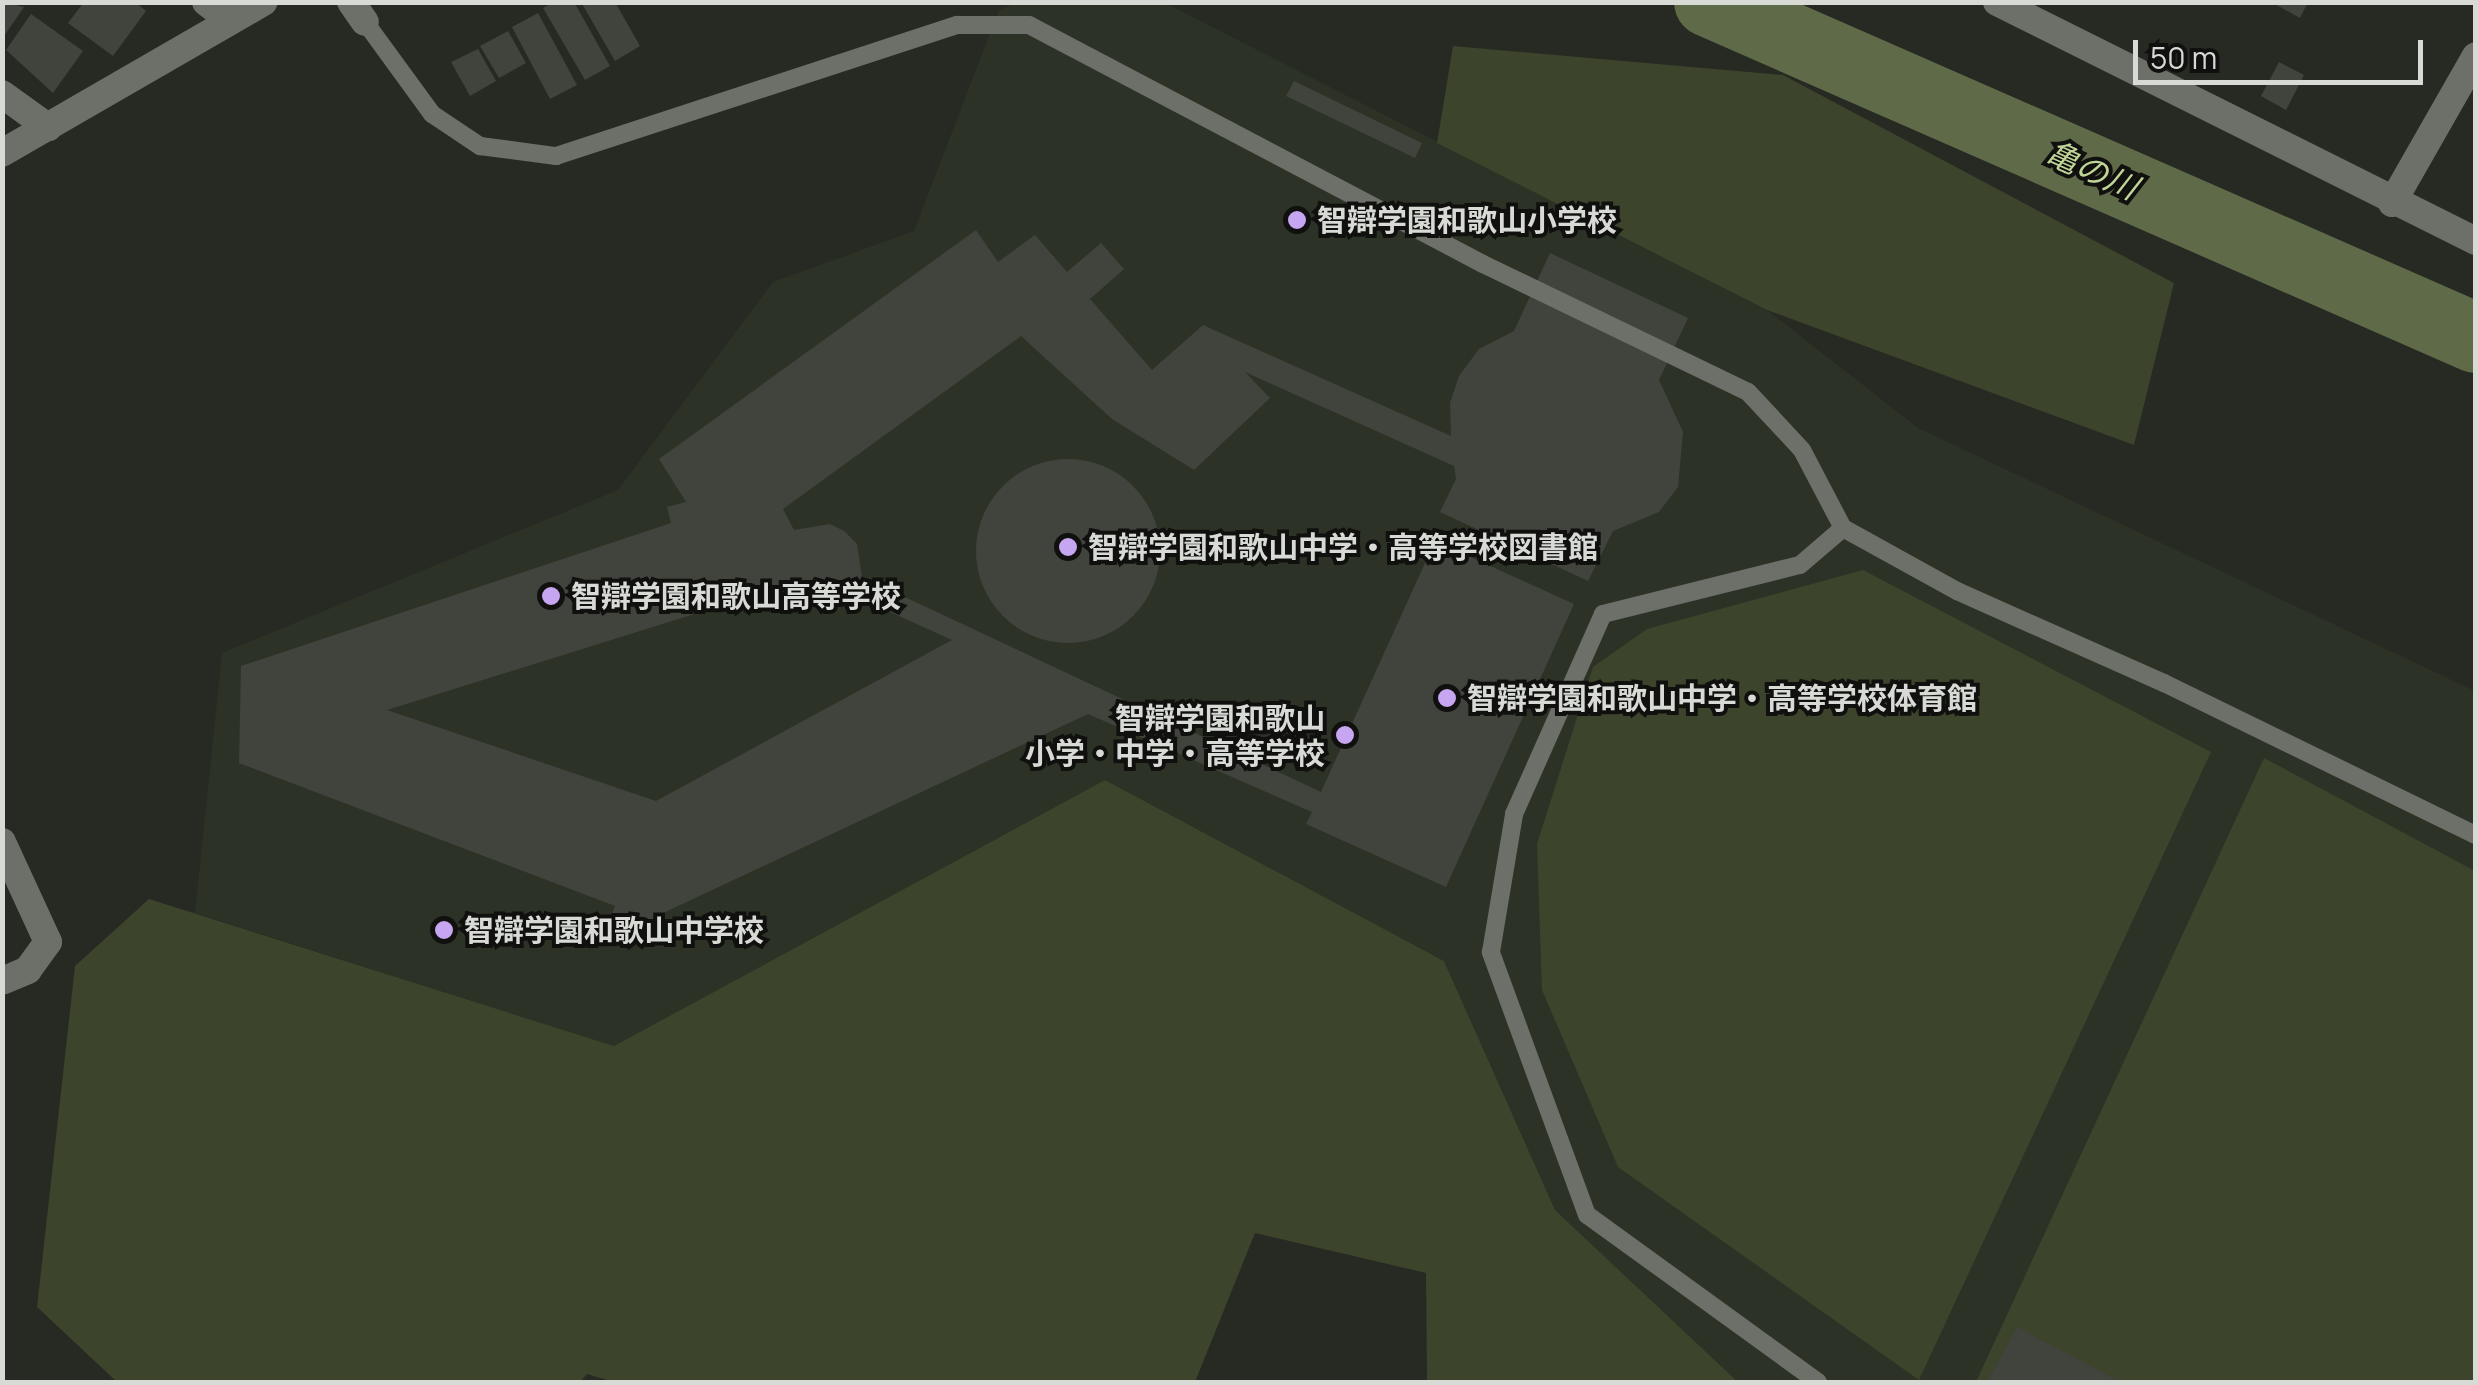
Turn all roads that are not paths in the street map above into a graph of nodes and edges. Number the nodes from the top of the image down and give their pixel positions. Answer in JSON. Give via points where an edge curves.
{"nodes":[{"id":1,"x":206,"y":2,"type":"edge"},
{"id":2,"x":264,"y":2,"type":"edge"},
{"id":3,"x":1997,"y":2,"type":"edge"},
{"id":4,"x":358,"y":12,"type":"edge"},
{"id":5,"x":231,"y":22,"type":"junction"},
{"id":6,"x":2476,"y":56,"type":"edge"},
{"id":7,"x":2,"y":94,"type":"edge"},
{"id":8,"x":48,"y":126,"type":"junction"},
{"id":9,"x":2,"y":153,"type":"edge"},
{"id":10,"x":2392,"y":202,"type":"junction"},
{"id":11,"x":2476,"y":241,"type":"edge"},
{"id":12,"x":1843,"y":528,"type":"junction"},
{"id":13,"x":2476,"y":835,"type":"edge"},
{"id":14,"x":2,"y":842,"type":"edge"},
{"id":15,"x":2,"y":981,"type":"edge"},
{"id":16,"x":1818,"y":1382,"type":"edge"}],
"edges":[{"from":1,"to":5,"type":"main road"},
{"from":2,"to":5,"type":"main road"},
{"from":3,"to":10,"type":"main road"},
{"from":4,"to":12,"type":"lane","via":[[432,114],[480,146],[556,156],[956,26],[1029,25],[1483,264],[1748,392],[1802,450]]},
{"from":5,"to":8,"type":"main road"},
{"from":6,"to":10,"type":"main road"},
{"from":7,"to":8,"type":"main road"},
{"from":8,"to":9,"type":"main road"},
{"from":10,"to":11,"type":"main road"},
{"from":12,"to":13,"type":"lane","via":[[1958,591],[2164,682]]},
{"from":12,"to":16,"type":"lane","via":[[1800,565],[1603,614],[1514,814],[1490,952],[1587,1215]]},
{"from":14,"to":15,"type":"main road","via":[[48,942],[28,970]]}]}
